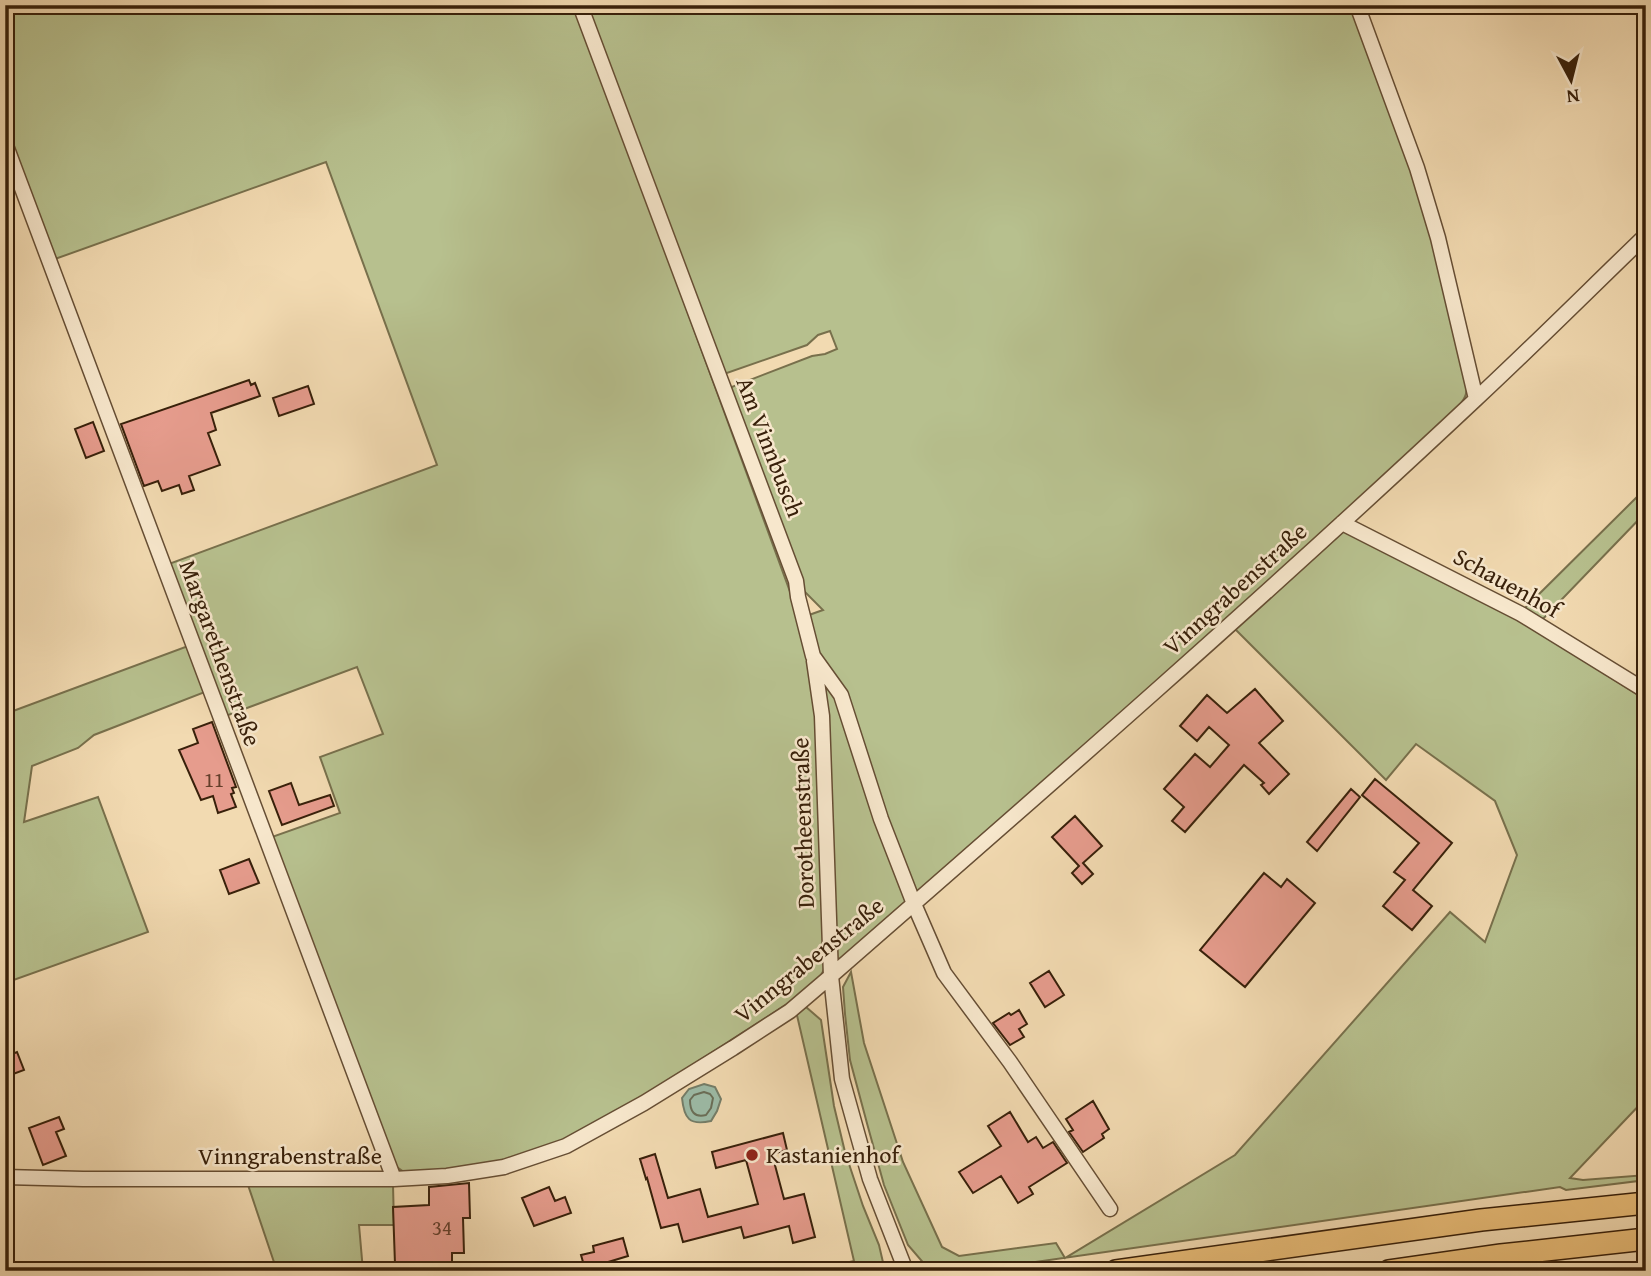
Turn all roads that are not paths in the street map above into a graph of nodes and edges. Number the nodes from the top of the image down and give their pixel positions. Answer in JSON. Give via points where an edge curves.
{"nodes":[{"id":1,"x":580,"y":5,"type":"edge"},
{"id":2,"x":1357,"y":5,"type":"edge"},
{"id":3,"x":5,"y":143,"type":"edge"},
{"id":4,"x":1646,"y":235,"type":"edge"},
{"id":5,"x":1476,"y":399,"type":"junction"},
{"id":6,"x":1342,"y":523,"type":"junction"},
{"id":7,"x":813,"y":656,"type":"junction"},
{"id":8,"x":1646,"y":691,"type":"edge"},
{"id":9,"x":914,"y":904,"type":"junction"},
{"id":10,"x":831,"y":976,"type":"junction"},
{"id":11,"x":5,"y":1177,"type":"edge"},
{"id":12,"x":394,"y":1178,"type":"junction"},
{"id":13,"x":1646,"y":1203,"type":"edge"},
{"id":14,"x":1110,"y":1209,"type":"dead end"},
{"id":15,"x":1646,"y":1239,"type":"edge"},
{"id":16,"x":905,"y":1270,"type":"edge"},
{"id":17,"x":1116,"y":1271,"type":"edge"},
{"id":18,"x":1389,"y":1271,"type":"edge"}],
"edges":[{"from":1,"to":7,"type":"street","name":"Am Vinnbusch","via":[[796,581]]},
{"from":2,"to":5,"type":"street","via":[[1418,168]]},
{"from":3,"to":12,"type":"street","name":"Margarethenstraße"},
{"from":4,"to":5,"type":"street","name":"Vinngrabenstraße"},
{"from":5,"to":6,"type":"street","name":"Vinngrabenstraße"},
{"from":6,"to":8,"type":"street","name":"Schauenhof","via":[[1521,614]]},
{"from":6,"to":9,"type":"street","name":"Vinngrabenstraße"},
{"from":7,"to":9,"type":"street","name":"Am Vinnbusch","via":[[841,695]]},
{"from":7,"to":10,"type":"street","name":"Dorotheenstraße","via":[[822,716]]},
{"from":9,"to":10,"type":"street","name":"Vinngrabenstraße"},
{"from":9,"to":14,"type":"street","via":[[944,973]]},
{"from":10,"to":12,"type":"street","name":"Vinngrabenstraße","via":[[790,1011],[733,1048],[566,1146],[504,1167]]},
{"from":10,"to":16,"type":"street","name":"Dorotheenstraße","via":[[842,1079],[870,1179]]},
{"from":11,"to":12,"type":"street","name":"Vinngrabenstraße"},
{"from":13,"to":17,"type":"highway","via":[[1481,1220]]},
{"from":15,"to":18,"type":"highway"}]}
